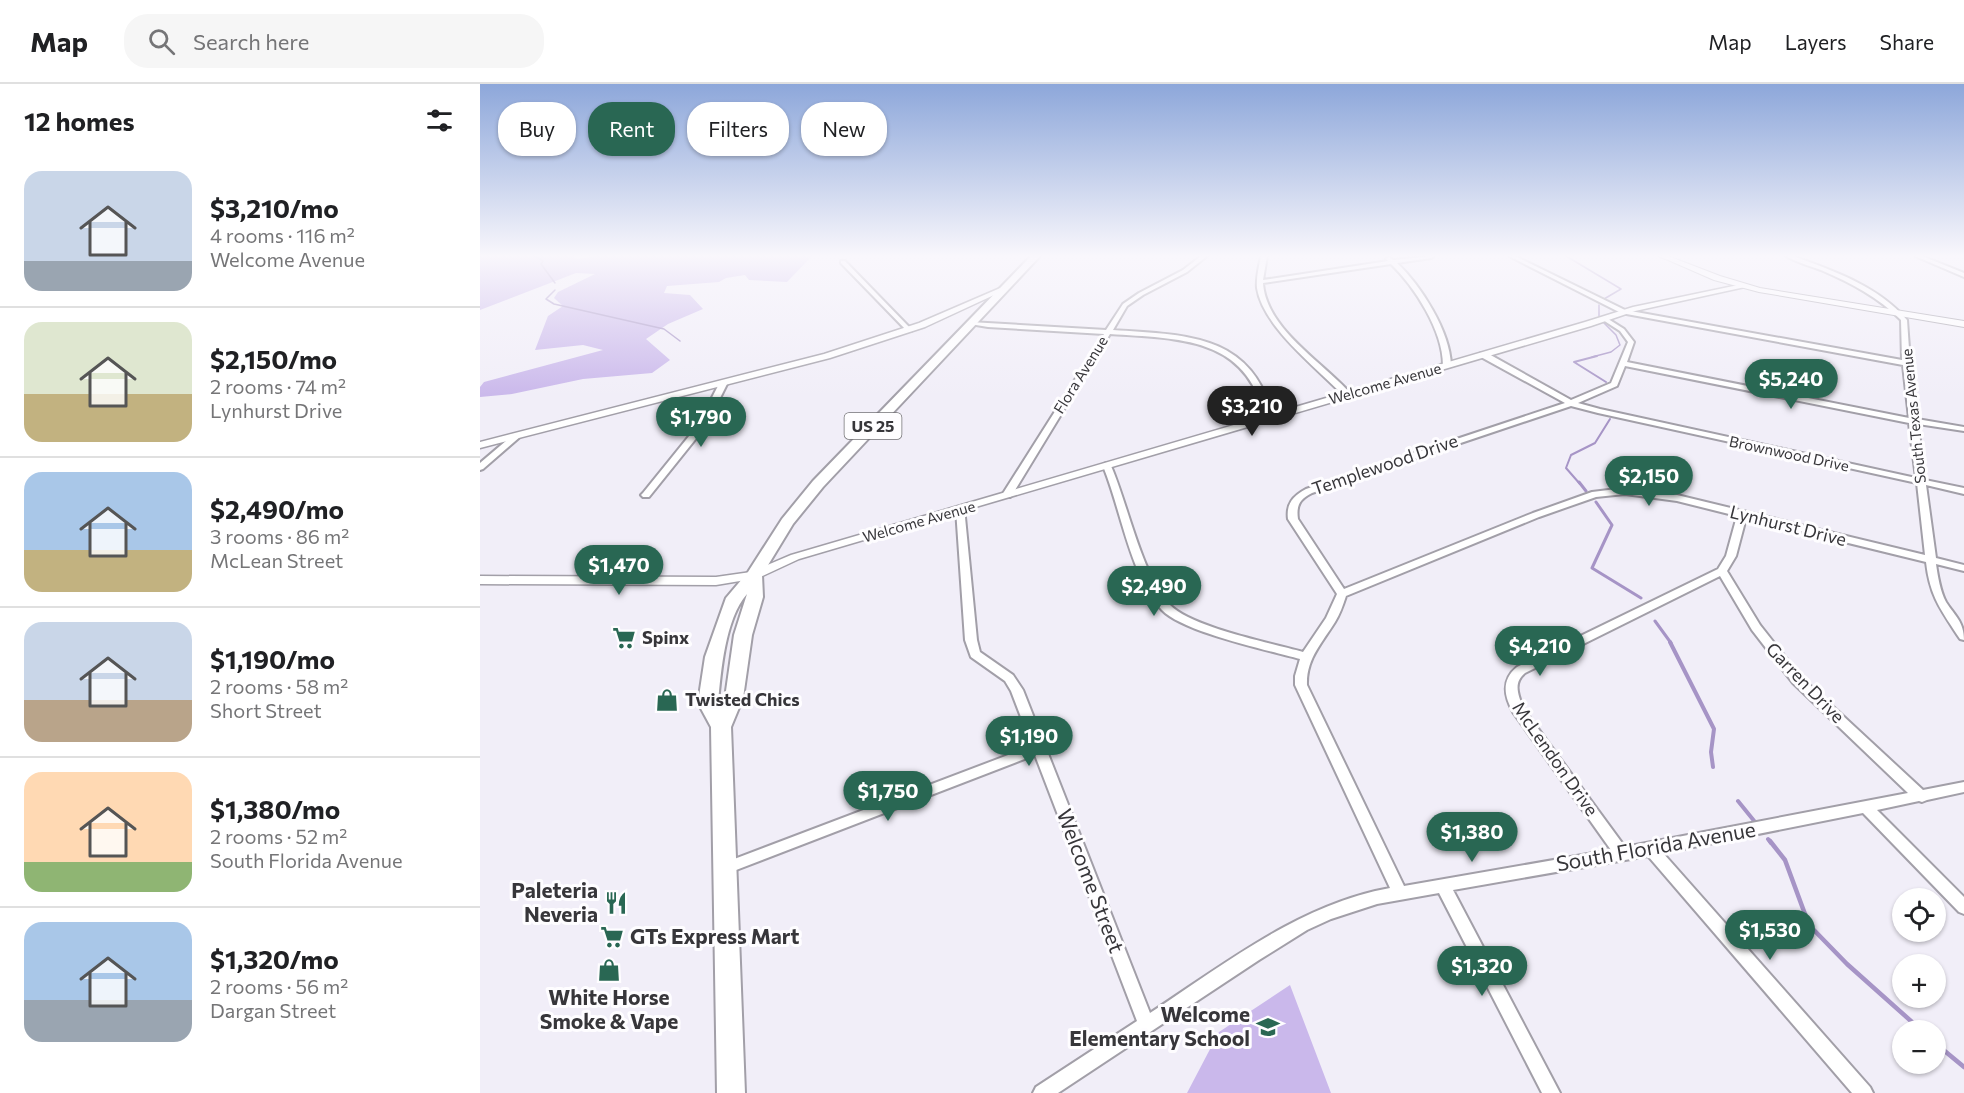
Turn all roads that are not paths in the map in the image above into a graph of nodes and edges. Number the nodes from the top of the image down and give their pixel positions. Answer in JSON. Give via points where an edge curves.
{"nodes":[{"id":1,"x":883,"y":303,"type":"edge"},
{"id":2,"x":969,"y":303,"type":"joint"},
{"id":3,"x":992,"y":303,"type":"edge"},
{"id":4,"x":1128,"y":303,"type":"edge"},
{"id":5,"x":1264,"y":303,"type":"edge"},
{"id":6,"x":1423,"y":303,"type":"edge"},
{"id":7,"x":1605,"y":303,"type":"edge"},
{"id":8,"x":1664,"y":303,"type":"edge"},
{"id":9,"x":1842,"y":303,"type":"edge"},
{"id":10,"x":1887,"y":303,"type":"edge"},
{"id":11,"x":988,"y":307,"type":"junction"},
{"id":12,"x":1623,"y":312,"type":"junction"},
{"id":13,"x":1899,"y":313,"type":"junction"},
{"id":14,"x":1605,"y":319,"type":"junction"},
{"id":15,"x":972,"y":323,"type":"junction"},
{"id":16,"x":1964,"y":324,"type":"edge"},
{"id":17,"x":909,"y":330,"type":"junction"},
{"id":18,"x":1108,"y":332,"type":"junction"},
{"id":19,"x":1484,"y":355,"type":"junction"},
{"id":20,"x":1622,"y":363,"type":"junction"},
{"id":21,"x":1906,"y":363,"type":"junction"},
{"id":22,"x":1447,"y":365,"type":"junction"},
{"id":23,"x":723,"y":384,"type":"junction"},
{"id":24,"x":1347,"y":394,"type":"junction"},
{"id":25,"x":1571,"y":403,"type":"junction"},
{"id":26,"x":1269,"y":418,"type":"junction"},
{"id":27,"x":1914,"y":421,"type":"junction"},
{"id":28,"x":1964,"y":429,"type":"edge"},
{"id":29,"x":517,"y":436,"type":"junction"},
{"id":30,"x":480,"y":445,"type":"edge"},
{"id":31,"x":1107,"y":466,"type":"junction"},
{"id":32,"x":480,"y":467,"type":"edge"},
{"id":33,"x":1921,"y":483,"type":"junction"},
{"id":34,"x":1964,"y":491,"type":"edge"},
{"id":35,"x":646,"y":495,"type":"dead end"},
{"id":36,"x":1007,"y":495,"type":"junction"},
{"id":37,"x":961,"y":509,"type":"junction"},
{"id":38,"x":1742,"y":514,"type":"junction"},
{"id":39,"x":1931,"y":560,"type":"junction"},
{"id":40,"x":1964,"y":568,"type":"edge"},
{"id":41,"x":1722,"y":571,"type":"junction"},
{"id":42,"x":754,"y":575,"type":"junction"},
{"id":43,"x":480,"y":580,"type":"edge"},
{"id":44,"x":1342,"y":594,"type":"junction"},
{"id":45,"x":1964,"y":636,"type":"edge"},
{"id":46,"x":1305,"y":656,"type":"junction"},
{"id":47,"x":721,"y":727,"type":"junction"},
{"id":48,"x":1039,"y":748,"type":"junction"},
{"id":49,"x":1964,"y":788,"type":"edge"},
{"id":50,"x":1922,"y":797,"type":"junction"},
{"id":51,"x":1867,"y":808,"type":"junction"},
{"id":52,"x":1651,"y":849,"type":"junction"},
{"id":53,"x":1621,"y":853,"type":"junction"},
{"id":54,"x":726,"y":868,"type":"junction"},
{"id":55,"x":1443,"y":885,"type":"junction"},
{"id":56,"x":1400,"y":892,"type":"junction"},
{"id":57,"x":1964,"y":907,"type":"edge"},
{"id":58,"x":1146,"y":1024,"type":"junction"},
{"id":59,"x":731,"y":1093,"type":"edge"},
{"id":60,"x":1042,"y":1093,"type":"edge"},
{"id":61,"x":1551,"y":1093,"type":"edge"},
{"id":62,"x":1864,"y":1093,"type":"edge"}],
"edges":[{"from":1,"to":17,"type":"street"},
{"from":2,"to":11,"type":"highway"},
{"from":2,"to":17,"type":"street"},
{"from":3,"to":11,"type":"highway","number":"US 25"},
{"from":4,"to":18,"type":"street","name":"Flora Avenue"},
{"from":5,"to":24,"type":"street","via":[[1272,319]]},
{"from":6,"to":22,"type":"street","via":[[1448,354]]},
{"from":7,"to":12,"type":"street"},
{"from":8,"to":12,"type":"street","name":"Welcome Avenue"},
{"from":9,"to":13,"type":"main road"},
{"from":10,"to":13,"type":"street"},
{"from":11,"to":15,"type":"highway","number":"US 25"},
{"from":12,"to":14,"type":"street","name":"Welcome Avenue"},
{"from":12,"to":21,"type":"street"},
{"from":13,"to":16,"type":"main road"},
{"from":13,"to":21,"type":"street","name":"South Texas Avenue","via":[[1906,328]]},
{"from":14,"to":19,"type":"street","name":"Welcome Avenue"},
{"from":14,"to":20,"type":"street","name":"Templewood Drive","via":[[1630,339]]},
{"from":15,"to":18,"type":"street"},
{"from":15,"to":42,"type":"highway","number":"US 25","via":[[818,484],[787,522]]},
{"from":17,"to":23,"type":"street"},
{"from":18,"to":26,"type":"street","via":[[1182,339],[1222,351],[1256,380],[1264,394]]},
{"from":18,"to":36,"type":"street","name":"Flora Avenue"},
{"from":19,"to":22,"type":"street","name":"Welcome Avenue"},
{"from":19,"to":25,"type":"street","name":"Brownwood Drive"},
{"from":20,"to":25,"type":"street","name":"Templewood Drive","via":[[1614,384]]},
{"from":20,"to":27,"type":"street"},
{"from":21,"to":27,"type":"street","name":"South Texas Avenue"},
{"from":22,"to":24,"type":"street","name":"Welcome Avenue"},
{"from":23,"to":29,"type":"street"},
{"from":23,"to":35,"type":"street","via":[[702,426]]},
{"from":24,"to":26,"type":"street","name":"Welcome Avenue"},
{"from":25,"to":33,"type":"street","name":"Brownwood Drive"},
{"from":25,"to":44,"type":"street","name":"Templewood Drive","via":[[1330,483],[1296,499],[1292,505],[1293,519]]},
{"from":26,"to":31,"type":"street","name":"Welcome Avenue"},
{"from":27,"to":28,"type":"street"},
{"from":27,"to":33,"type":"street","name":"South Texas Avenue"},
{"from":29,"to":30,"type":"street"},
{"from":29,"to":32,"type":"street"},
{"from":31,"to":36,"type":"street","name":"Welcome Avenue"},
{"from":31,"to":46,"type":"street","via":[[1146,574],[1165,608],[1189,622]]},
{"from":33,"to":34,"type":"street","name":"Brownwood Drive"},
{"from":33,"to":39,"type":"street","name":"South Texas Avenue"},
{"from":36,"to":37,"type":"street","name":"Welcome Avenue"},
{"from":37,"to":42,"type":"street","name":"Welcome Avenue","via":[[795,557]]},
{"from":37,"to":48,"type":"street","name":"Welcome Street","via":[[975,654],[1014,684]]},
{"from":38,"to":39,"type":"street","name":"Lynhurst Drive"},
{"from":38,"to":41,"type":"street","via":[[1731,556]]},
{"from":38,"to":44,"type":"street","name":"Lynhurst Drive","via":[[1652,493],[1604,492],[1536,515]]},
{"from":39,"to":40,"type":"street","name":"Lynhurst Drive"},
{"from":39,"to":45,"type":"street","name":"South Texas Avenue","via":[[1940,600]]},
{"from":41,"to":50,"type":"street","name":"Garren Drive","via":[[1778,659]]},
{"from":41,"to":53,"type":"street","name":"McLendon Drive","via":[[1521,670],[1511,684],[1517,709]]},
{"from":42,"to":43,"type":"street","name":"Welcome Avenue","via":[[716,581]]},
{"from":42,"to":47,"type":"highway","number":"US 25","via":[[755,597],[744,635],[734,698]]},
{"from":42,"to":47,"type":"highway","number":"US 25","via":[[734,598],[714,657],[708,703]]},
{"from":44,"to":46,"type":"street","via":[[1331,619]]},
{"from":46,"to":56,"type":"street","via":[[1300,671],[1304,694]]},
{"from":47,"to":54,"type":"highway","number":"US 25"},
{"from":48,"to":54,"type":"street"},
{"from":48,"to":58,"type":"street","name":"Welcome Street"},
{"from":49,"to":50,"type":"street","name":"South Florida Avenue"},
{"from":50,"to":51,"type":"street","name":"South Florida Avenue"},
{"from":51,"to":52,"type":"street","name":"South Florida Avenue"},
{"from":51,"to":57,"type":"street"},
{"from":52,"to":53,"type":"street","name":"South Florida Avenue"},
{"from":52,"to":62,"type":"street"},
{"from":53,"to":55,"type":"street","name":"South Florida Avenue"},
{"from":54,"to":59,"type":"highway","number":"US 25"},
{"from":55,"to":56,"type":"street","name":"South Florida Avenue"},
{"from":55,"to":61,"type":"street"},
{"from":56,"to":58,"type":"street","name":"South Florida Avenue","via":[[1337,910],[1302,925]]},
{"from":58,"to":60,"type":"street","name":"South Florida Avenue"}]}
